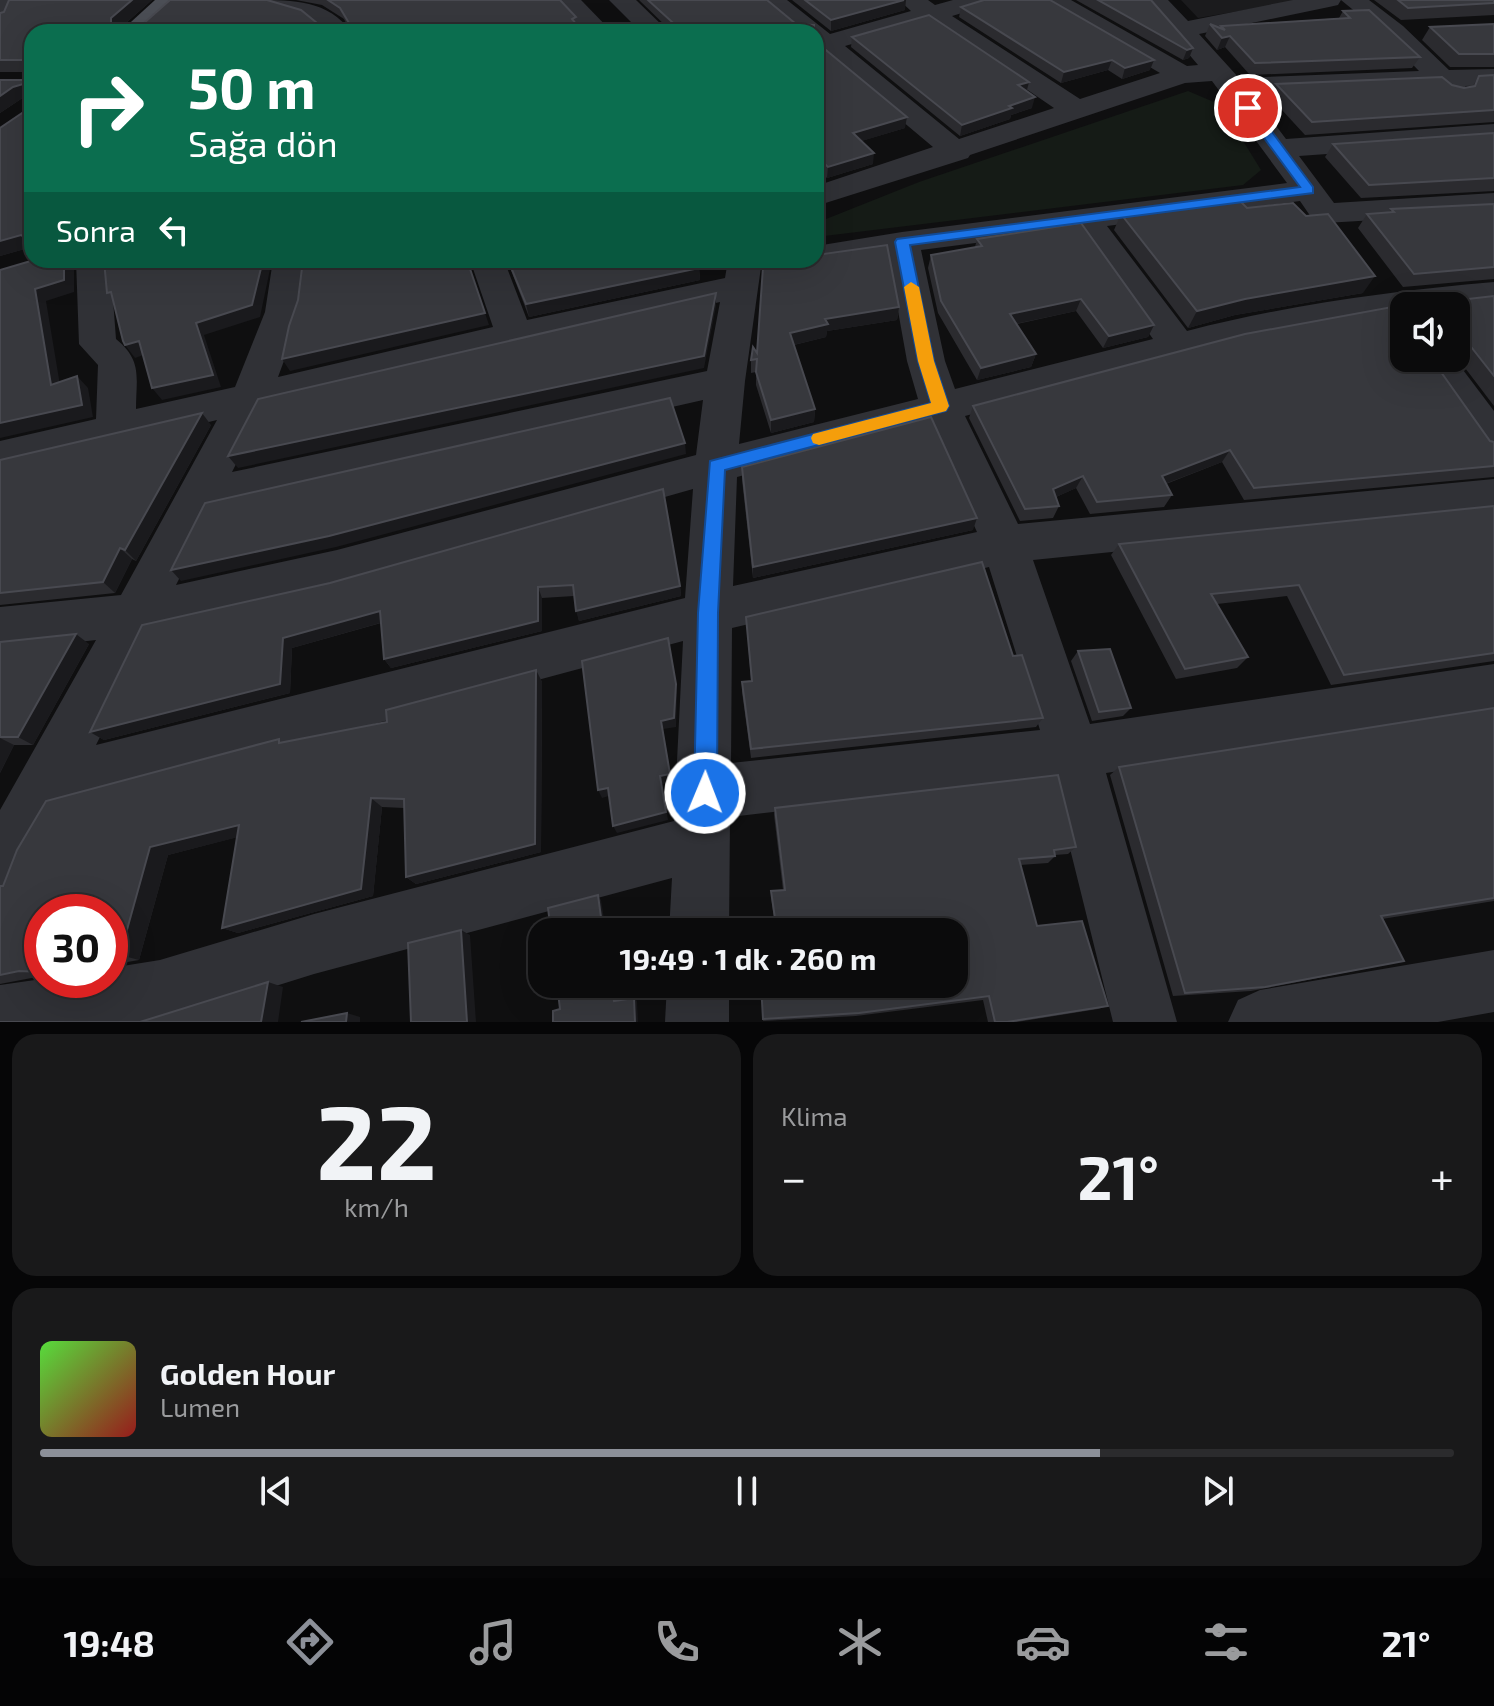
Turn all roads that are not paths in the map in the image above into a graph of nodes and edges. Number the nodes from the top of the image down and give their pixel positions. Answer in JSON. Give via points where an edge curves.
{"nodes":[{"id":1,"x":270,"y":0,"type":"edge"},
{"id":2,"x":567,"y":0,"type":"edge"},
{"id":3,"x":621,"y":0,"type":"edge"},
{"id":4,"x":771,"y":0,"type":"edge"},
{"id":5,"x":980,"y":0,"type":"edge"},
{"id":6,"x":1053,"y":0,"type":"edge"},
{"id":7,"x":1155,"y":0,"type":"edge"},
{"id":8,"x":1329,"y":0,"type":"edge"},
{"id":9,"x":1353,"y":0,"type":"edge"},
{"id":10,"x":163,"y":2,"type":"edge"},
{"id":11,"x":922,"y":8,"type":"edge"},
{"id":12,"x":148,"y":24,"type":"edge"},
{"id":13,"x":328,"y":24,"type":"edge"},
{"id":14,"x":585,"y":24,"type":"edge"},
{"id":15,"x":647,"y":24,"type":"edge"},
{"id":16,"x":800,"y":24,"type":"edge"},
{"id":17,"x":1423,"y":29,"type":"edge"},
{"id":18,"x":1183,"y":30,"type":"junction"},
{"id":19,"x":1394,"y":31,"type":"junction"},
{"id":20,"x":824,"y":37,"type":"edge"},
{"id":21,"x":824,"y":44,"type":"edge"},
{"id":22,"x":1182,"y":75,"type":"junction"},
{"id":23,"x":1494,"y":77,"type":"edge"},
{"id":24,"x":1443,"y":79,"type":"junction"},
{"id":25,"x":1226,"y":80,"type":"junction"},
{"id":26,"x":1077,"y":110,"type":"junction"},
{"id":27,"x":1494,"y":133,"type":"edge"},
{"id":28,"x":1278,"y":149,"type":"junction"},
{"id":29,"x":957,"y":152,"type":"junction"},
{"id":30,"x":824,"y":194,"type":"edge"},
{"id":31,"x":1494,"y":203,"type":"edge"},
{"id":32,"x":1325,"y":213,"type":"junction"},
{"id":33,"x":1085,"y":219,"type":"junction"},
{"id":34,"x":902,"y":242,"type":"junction"},
{"id":35,"x":824,"y":256,"type":"edge"},
{"id":36,"x":93,"y":268,"type":"edge"},
{"id":37,"x":291,"y":268,"type":"edge"},
{"id":38,"x":490,"y":268,"type":"edge"},
{"id":39,"x":743,"y":272,"type":"edge"},
{"id":40,"x":1494,"y":294,"type":"edge"},
{"id":41,"x":1470,"y":296,"type":"edge"},
{"id":42,"x":1390,"y":301,"type":"edge"},
{"id":43,"x":514,"y":335,"type":"junction"},
{"id":44,"x":1177,"y":345,"type":"junction"},
{"id":45,"x":1449,"y":372,"type":"edge"},
{"id":46,"x":725,"y":381,"type":"junction"},
{"id":47,"x":250,"y":397,"type":"junction"},
{"id":48,"x":1479,"y":398,"type":"edge"},
{"id":49,"x":940,"y":406,"type":"junction"},
{"id":50,"x":116,"y":428,"type":"junction"},
{"id":51,"x":1494,"y":441,"type":"edge"},
{"id":52,"x":0,"y":457,"type":"edge"},
{"id":53,"x":716,"y":466,"type":"junction"},
{"id":54,"x":1494,"y":496,"type":"edge"},
{"id":55,"x":198,"y":497,"type":"junction"},
{"id":56,"x":1005,"y":544,"type":"junction"},
{"id":57,"x":708,"y":613,"type":"junction"},
{"id":58,"x":133,"y":615,"type":"junction"},
{"id":59,"x":0,"y":629,"type":"edge"},
{"id":60,"x":1494,"y":688,"type":"edge"},
{"id":61,"x":1073,"y":752,"type":"junction"},
{"id":62,"x":47,"y":784,"type":"junction"},
{"id":63,"x":704,"y":818,"type":"junction"},
{"id":64,"x":7,"y":843,"type":"edge"},
{"id":65,"x":700,"y":918,"type":"edge"},
{"id":66,"x":1494,"y":981,"type":"edge"},
{"id":67,"x":698,"y":998,"type":"edge"},
{"id":68,"x":0,"y":1017,"type":"edge"},
{"id":69,"x":697,"y":1022,"type":"edge"},
{"id":70,"x":1145,"y":1022,"type":"edge"},
{"id":71,"x":1260,"y":1022,"type":"edge"}],
"edges":[{"from":1,"to":13,"type":"street","via":[[316,14]]},
{"from":2,"to":14,"type":"street"},
{"from":3,"to":15,"type":"street"},
{"from":4,"to":16,"type":"street"},
{"from":5,"to":11,"type":"street"},
{"from":6,"to":22,"type":"street"},
{"from":7,"to":18,"type":"street"},
{"from":8,"to":18,"type":"street"},
{"from":9,"to":19,"type":"street"},
{"from":10,"to":12,"type":"main road"},
{"from":11,"to":20,"type":"street"},
{"from":11,"to":26,"type":"street"},
{"from":17,"to":19,"type":"street"},
{"from":18,"to":25,"type":"street"},
{"from":19,"to":24,"type":"street"},
{"from":21,"to":29,"type":"street"},
{"from":22,"to":25,"type":"street"},
{"from":22,"to":26,"type":"street"},
{"from":23,"to":24,"type":"street"},
{"from":24,"to":25,"type":"street"},
{"from":24,"to":27,"type":"street"},
{"from":25,"to":28,"type":"street"},
{"from":26,"to":29,"type":"street"},
{"from":27,"to":28,"type":"street"},
{"from":28,"to":32,"type":"street"},
{"from":29,"to":30,"type":"street"},
{"from":31,"to":32,"type":"street"},
{"from":32,"to":33,"type":"street"},
{"from":33,"to":34,"type":"street"},
{"from":33,"to":44,"type":"street"},
{"from":34,"to":35,"type":"street"},
{"from":34,"to":49,"type":"street"},
{"from":36,"to":50,"type":"street","via":[[98,344],[117,360]]},
{"from":37,"to":47,"type":"street","via":[[277,331]]},
{"from":38,"to":43,"type":"street"},
{"from":39,"to":43,"type":"street"},
{"from":39,"to":46,"type":"street"},
{"from":40,"to":41,"type":"street"},
{"from":42,"to":44,"type":"street"},
{"from":43,"to":47,"type":"street"},
{"from":44,"to":49,"type":"street"},
{"from":45,"to":48,"type":"street"},
{"from":46,"to":53,"type":"street"},
{"from":46,"to":55,"type":"street"},
{"from":47,"to":50,"type":"street"},
{"from":47,"to":55,"type":"street"},
{"from":48,"to":51,"type":"street"},
{"from":49,"to":53,"type":"street"},
{"from":49,"to":56,"type":"street"},
{"from":50,"to":52,"type":"street"},
{"from":53,"to":57,"type":"street"},
{"from":53,"to":58,"type":"street","via":[[337,570]]},
{"from":54,"to":56,"type":"street"},
{"from":55,"to":58,"type":"street"},
{"from":56,"to":57,"type":"street"},
{"from":56,"to":61,"type":"street"},
{"from":57,"to":62,"type":"street"},
{"from":57,"to":63,"type":"street"},
{"from":58,"to":59,"type":"street"},
{"from":58,"to":62,"type":"street"},
{"from":60,"to":61,"type":"street"},
{"from":61,"to":63,"type":"street"},
{"from":61,"to":70,"type":"street"},
{"from":62,"to":64,"type":"street"},
{"from":63,"to":65,"type":"street"},
{"from":63,"to":68,"type":"street","via":[[160,991]]},
{"from":66,"to":71,"type":"street"},
{"from":67,"to":69,"type":"street"}]}
